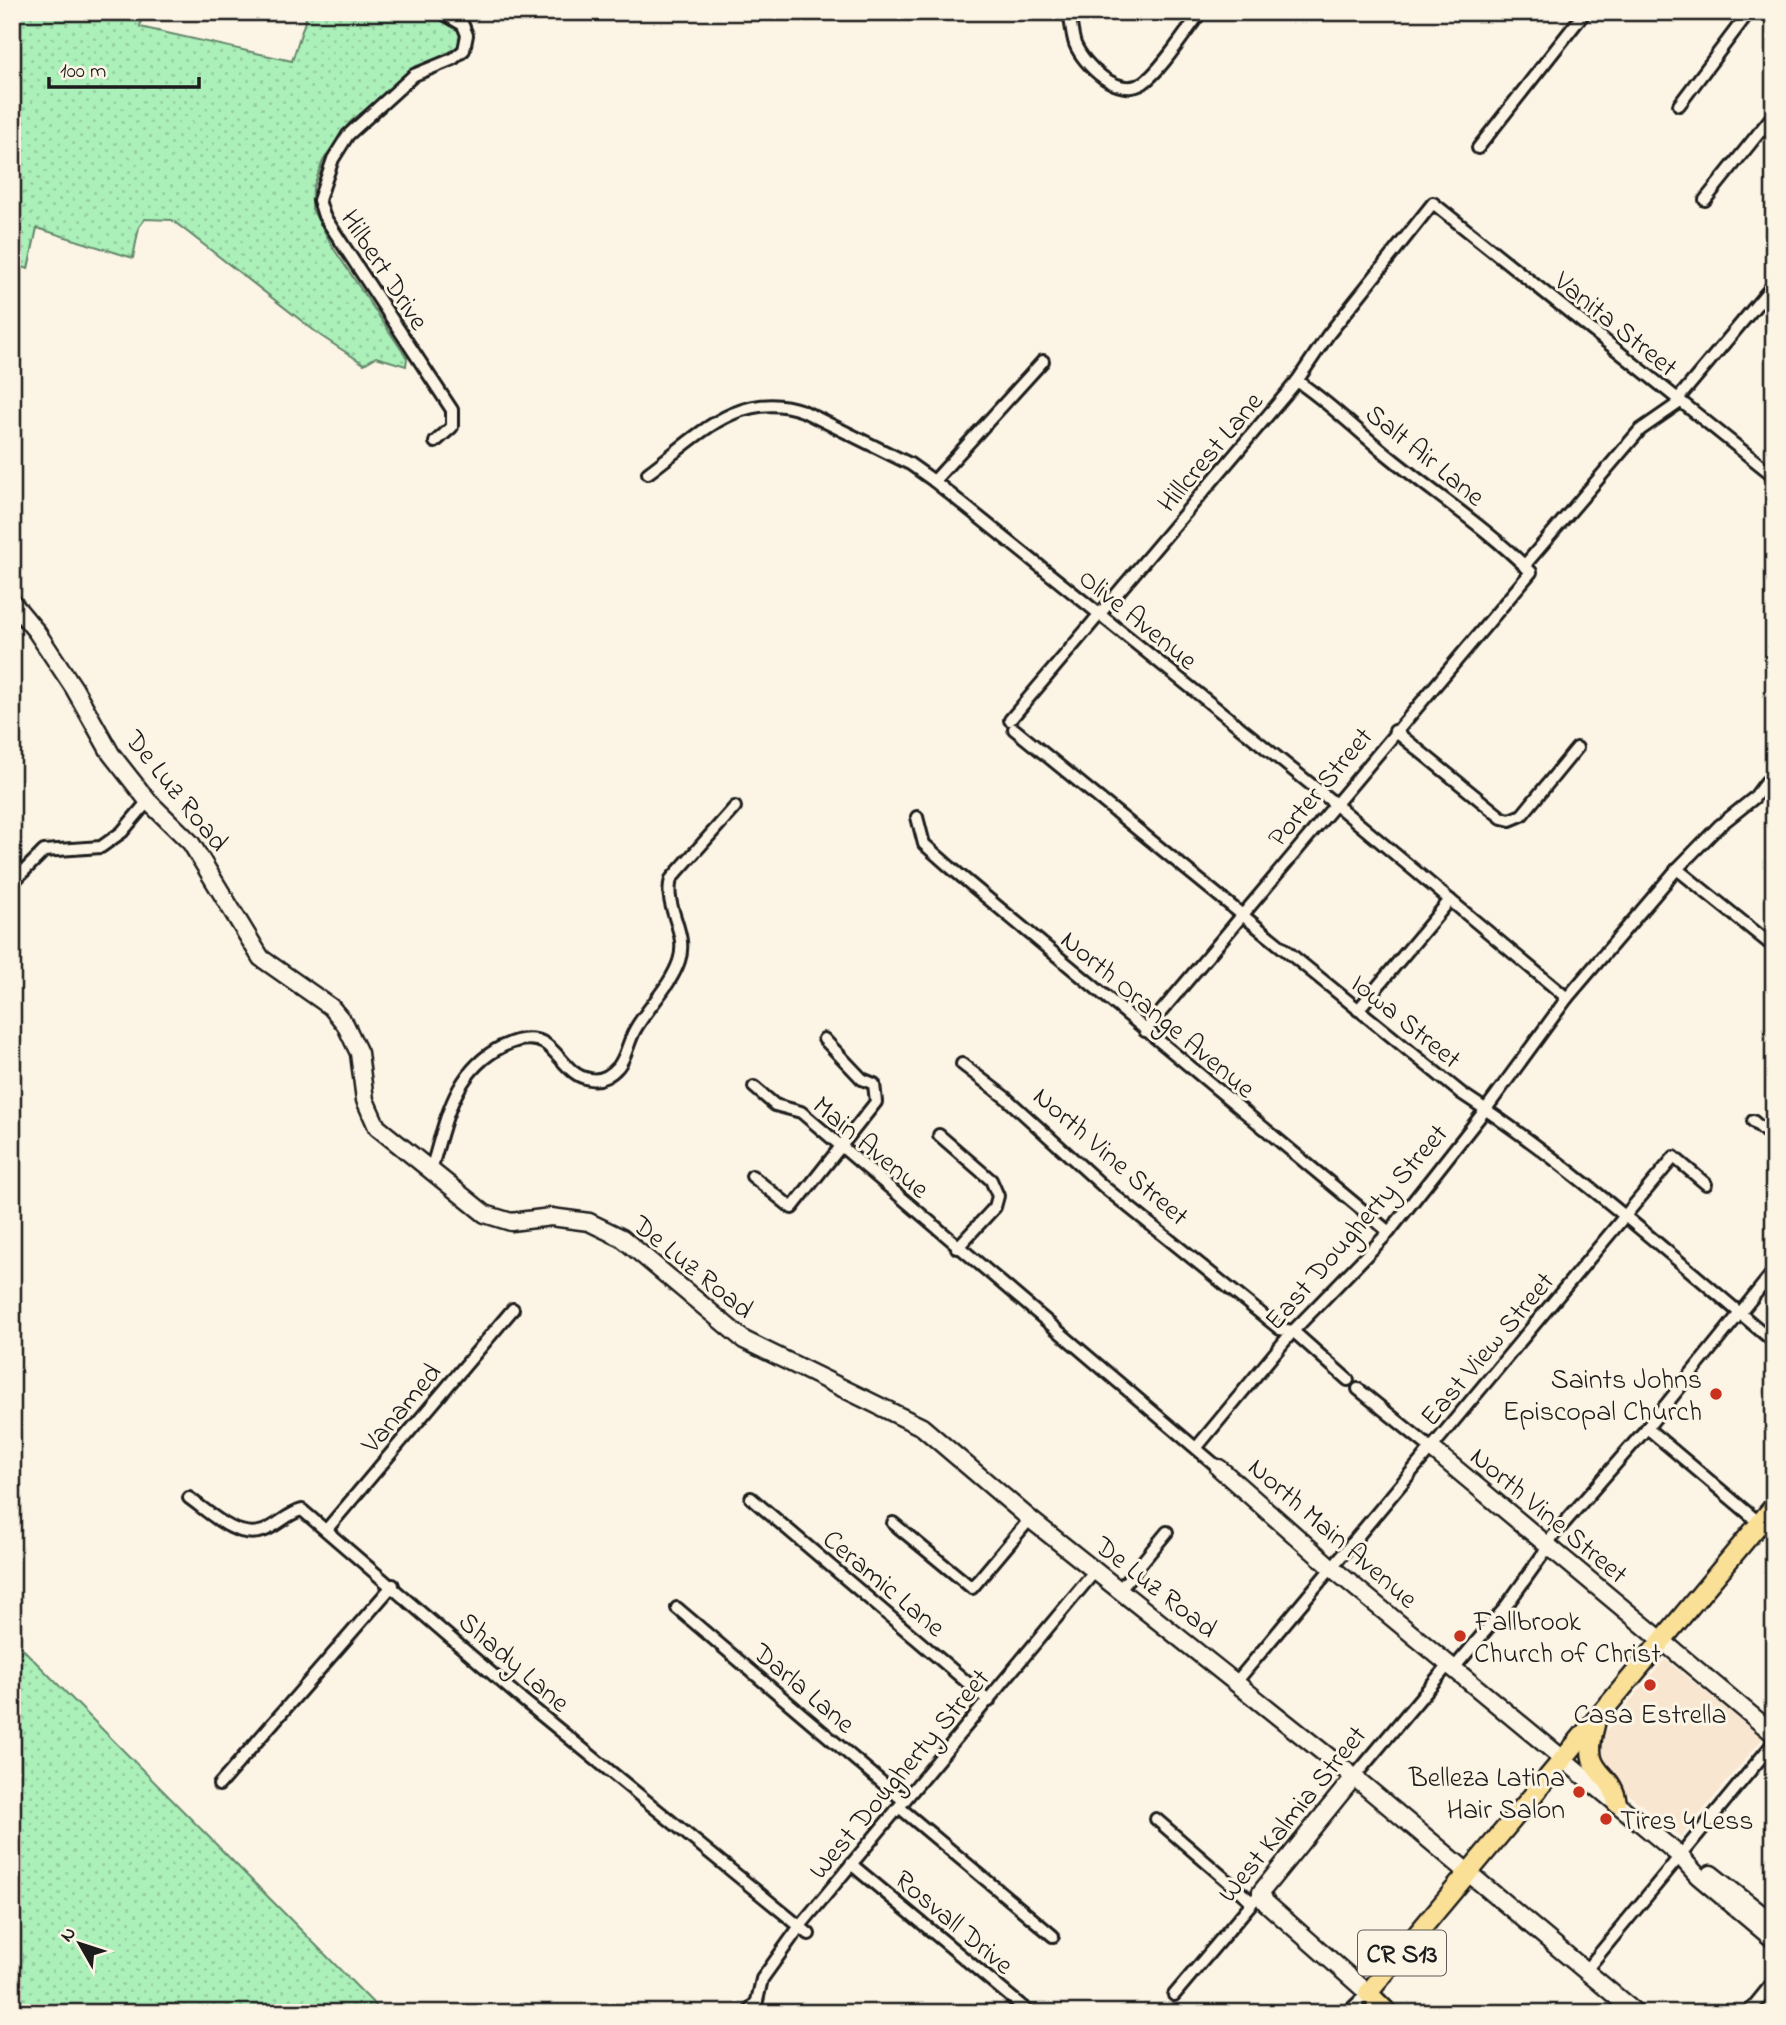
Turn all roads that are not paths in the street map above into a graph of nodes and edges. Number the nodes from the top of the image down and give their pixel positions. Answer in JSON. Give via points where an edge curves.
{"nodes":[{"id":1,"x":441,"y":12,"type":"edge"},
{"id":2,"x":1069,"y":12,"type":"edge"},
{"id":3,"x":1201,"y":12,"type":"edge"},
{"id":4,"x":1585,"y":12,"type":"edge"},
{"id":5,"x":1749,"y":12,"type":"edge"},
{"id":6,"x":1679,"y":105,"type":"dead end"},
{"id":7,"x":1774,"y":114,"type":"edge"},
{"id":8,"x":1478,"y":148,"type":"dead end"},
{"id":9,"x":1704,"y":200,"type":"dead end"},
{"id":10,"x":1433,"y":203,"type":"joint"},
{"id":11,"x":1774,"y":284,"type":"edge"},
{"id":12,"x":1042,"y":361,"type":"dead end"},
{"id":13,"x":1297,"y":381,"type":"junction"},
{"id":14,"x":1678,"y":401,"type":"junction"},
{"id":15,"x":435,"y":442,"type":"dead end"},
{"id":16,"x":648,"y":473,"type":"dead end"},
{"id":17,"x":1774,"y":476,"type":"edge"},
{"id":18,"x":934,"y":481,"type":"junction"},
{"id":19,"x":1528,"y":569,"type":"junction"},
{"id":20,"x":12,"y":602,"type":"edge"},
{"id":21,"x":1101,"y":616,"type":"junction"},
{"id":22,"x":1012,"y":725,"type":"joint"},
{"id":23,"x":1395,"y":731,"type":"junction"},
{"id":24,"x":1577,"y":748,"type":"dead end"},
{"id":25,"x":1766,"y":782,"type":"dead end"},
{"id":26,"x":148,"y":801,"type":"junction"},
{"id":27,"x":1334,"y":803,"type":"junction"},
{"id":28,"x":735,"y":807,"type":"dead end"},
{"id":29,"x":917,"y":817,"type":"dead end"},
{"id":30,"x":1677,"y":869,"type":"junction"},
{"id":31,"x":12,"y":883,"type":"edge"},
{"id":32,"x":1450,"y":900,"type":"junction"},
{"id":33,"x":1240,"y":916,"type":"junction"},
{"id":34,"x":1774,"y":947,"type":"edge"},
{"id":35,"x":1567,"y":998,"type":"junction"},
{"id":36,"x":1358,"y":1010,"type":"junction"},
{"id":37,"x":1145,"y":1031,"type":"junction"},
{"id":38,"x":824,"y":1039,"type":"dead end"},
{"id":39,"x":962,"y":1064,"type":"dead end"},
{"id":40,"x":754,"y":1087,"type":"dead end"},
{"id":41,"x":1486,"y":1110,"type":"junction"},
{"id":42,"x":1753,"y":1121,"type":"dead end"},
{"id":43,"x":939,"y":1135,"type":"dead end"},
{"id":44,"x":1774,"y":1139,"type":"edge"},
{"id":45,"x":841,"y":1147,"type":"junction"},
{"id":46,"x":431,"y":1170,"type":"junction"},
{"id":47,"x":752,"y":1177,"type":"dead end"},
{"id":48,"x":1706,"y":1184,"type":"dead end"},
{"id":49,"x":1624,"y":1218,"type":"junction"},
{"id":50,"x":1389,"y":1231,"type":"junction"},
{"id":51,"x":957,"y":1248,"type":"junction"},
{"id":52,"x":1774,"y":1271,"type":"edge"},
{"id":53,"x":513,"y":1309,"type":"dead end"},
{"id":54,"x":1740,"y":1314,"type":"junction"},
{"id":55,"x":1293,"y":1331,"type":"junction"},
{"id":56,"x":1774,"y":1342,"type":"edge"},
{"id":57,"x":1348,"y":1380,"type":"dead end"},
{"id":58,"x":1358,"y":1389,"type":"dead end"},
{"id":59,"x":1647,"y":1428,"type":"junction"},
{"id":60,"x":1197,"y":1447,"type":"junction"},
{"id":61,"x":1432,"y":1449,"type":"junction"},
{"id":62,"x":1219,"y":1468,"type":"joint"},
{"id":63,"x":189,"y":1498,"type":"dead end"},
{"id":64,"x":751,"y":1498,"type":"dead end"},
{"id":65,"x":1774,"y":1506,"type":"edge"},
{"id":66,"x":1030,"y":1519,"type":"junction"},
{"id":67,"x":893,"y":1522,"type":"dead end"},
{"id":68,"x":1767,"y":1529,"type":"edge"},
{"id":69,"x":1167,"y":1531,"type":"dead end"},
{"id":70,"x":331,"y":1534,"type":"junction"},
{"id":71,"x":1548,"y":1547,"type":"junction"},
{"id":72,"x":1332,"y":1568,"type":"junction"},
{"id":73,"x":1096,"y":1570,"type":"junction"},
{"id":74,"x":393,"y":1585,"type":"junction"},
{"id":75,"x":1120,"y":1588,"type":"junction"},
{"id":76,"x":677,"y":1608,"type":"dead end"},
{"id":77,"x":1662,"y":1641,"type":"junction"},
{"id":78,"x":1451,"y":1666,"type":"junction"},
{"id":79,"x":1237,"y":1681,"type":"junction"},
{"id":80,"x":989,"y":1701,"type":"junction"},
{"id":81,"x":1596,"y":1720,"type":"junction"},
{"id":82,"x":1774,"y":1734,"type":"edge"},
{"id":83,"x":1774,"y":1742,"type":"edge"},
{"id":84,"x":1564,"y":1758,"type":"junction"},
{"id":85,"x":1354,"y":1777,"type":"junction"},
{"id":86,"x":219,"y":1785,"type":"dead end"},
{"id":87,"x":1617,"y":1803,"type":"junction"},
{"id":88,"x":901,"y":1804,"type":"junction"},
{"id":89,"x":1156,"y":1819,"type":"dead end"},
{"id":90,"x":1679,"y":1855,"type":"junction"},
{"id":91,"x":851,"y":1864,"type":"junction"},
{"id":92,"x":1468,"y":1874,"type":"junction"},
{"id":93,"x":1256,"y":1897,"type":"junction"},
{"id":94,"x":1774,"y":1924,"type":"edge"},
{"id":95,"x":800,"y":1926,"type":"junction"},
{"id":96,"x":809,"y":1934,"type":"dead end"},
{"id":97,"x":1053,"y":1936,"type":"dead end"},
{"id":98,"x":1774,"y":1940,"type":"edge"},
{"id":99,"x":1586,"y":1970,"type":"junction"},
{"id":100,"x":1774,"y":1981,"type":"edge"},
{"id":101,"x":1368,"y":1993,"type":"junction"},
{"id":102,"x":1174,"y":1995,"type":"dead end"},
{"id":103,"x":748,"y":2013,"type":"edge"},
{"id":104,"x":1030,"y":2013,"type":"edge"},
{"id":105,"x":1347,"y":2013,"type":"edge"},
{"id":106,"x":1388,"y":2013,"type":"edge"},
{"id":107,"x":1636,"y":2013,"type":"edge"},
{"id":108,"x":1748,"y":2013,"type":"edge"}],
"edges":[{"from":1,"to":15,"type":"street","name":"Hilbert Drive","via":[[463,25],[467,35],[464,50],[414,75],[348,135],[333,159],[319,200],[324,216],[452,410],[452,427]]},
{"from":2,"to":3,"type":"street","via":[[1076,44],[1088,63],[1104,79],[1131,87],[1147,80]]},
{"from":4,"to":8,"type":"street"},
{"from":5,"to":6,"type":"street"},
{"from":7,"to":9,"type":"street"},
{"from":10,"to":13,"type":"street","name":"Hillcrest Lane"},
{"from":10,"to":14,"type":"street","name":"Vanita Street"},
{"from":11,"to":14,"type":"street","name":"Porter Street"},
{"from":12,"to":18,"type":"street"},
{"from":13,"to":19,"type":"street","name":"Salt Air Lane","via":[[1502,543]]},
{"from":13,"to":21,"type":"street","name":"Hillcrest Lane"},
{"from":14,"to":17,"type":"street","name":"Vanita Street"},
{"from":14,"to":19,"type":"street","name":"Porter Street","via":[[1640,430]]},
{"from":16,"to":18,"type":"street","name":"Olive Avenue","via":[[731,413],[761,403],[803,411],[910,464]]},
{"from":18,"to":21,"type":"street","name":"Olive Avenue"},
{"from":19,"to":23,"type":"street","name":"Porter Street"},
{"from":20,"to":26,"type":"main road","name":"De Luz Road","via":[[74,688],[111,754]]},
{"from":21,"to":22,"type":"street","name":"Hillcrest Lane"},
{"from":21,"to":27,"type":"street","name":"Olive Avenue"},
{"from":22,"to":33,"type":"street","name":"Iowa Street"},
{"from":23,"to":24,"type":"street","via":[[1510,820],[1522,815]]},
{"from":23,"to":27,"type":"street","name":"Porter Street"},
{"from":25,"to":30,"type":"street","name":"East Dougherty Street"},
{"from":26,"to":31,"type":"street","via":[[122,832],[101,847],[44,851]]},
{"from":26,"to":46,"type":"main road","name":"De Luz Road","via":[[191,843],[261,958],[331,1007],[345,1024],[359,1053],[365,1100],[377,1127]]},
{"from":27,"to":32,"type":"street","name":"Olive Avenue"},
{"from":27,"to":33,"type":"street","name":"Porter Street"},
{"from":28,"to":46,"type":"street","via":[[671,879],[668,890],[683,944],[678,963],[616,1069],[604,1078],[589,1079],[576,1074],[545,1044],[529,1039],[482,1056],[451,1104]]},
{"from":29,"to":37,"type":"street","name":"North Orange Avenue","via":[[924,844]]},
{"from":30,"to":34,"type":"street"},
{"from":30,"to":35,"type":"street","name":"East Dougherty Street"},
{"from":32,"to":35,"type":"street","name":"Olive Avenue"},
{"from":32,"to":36,"type":"street"},
{"from":33,"to":36,"type":"street","name":"Iowa Street"},
{"from":33,"to":37,"type":"street","name":"Porter Street"},
{"from":35,"to":41,"type":"street","name":"East Dougherty Street"},
{"from":36,"to":41,"type":"street","name":"Iowa Street"},
{"from":37,"to":50,"type":"street","name":"North Orange Avenue"},
{"from":38,"to":45,"type":"street","via":[[862,1079],[874,1084],[877,1093],[876,1102]]},
{"from":39,"to":55,"type":"street","name":"North Vine Street","via":[[1115,1196],[1280,1329]]},
{"from":40,"to":45,"type":"street","name":"Main Avenue","via":[[775,1105],[801,1112]]},
{"from":41,"to":49,"type":"street","name":"Iowa Street"},
{"from":41,"to":50,"type":"street","name":"East Dougherty Street"},
{"from":42,"to":44,"type":"street"},
{"from":43,"to":51,"type":"street","via":[[991,1180],[998,1196],[995,1207]]},
{"from":45,"to":47,"type":"street","via":[[792,1208]]},
{"from":45,"to":51,"type":"street","name":"Main Avenue"},
{"from":46,"to":66,"type":"main road","name":"De Luz Road","via":[[485,1214],[511,1222],[551,1217],[589,1223],[622,1238],[744,1340],[922,1427]]},
{"from":48,"to":49,"type":"street","name":"East View Street","via":[[1674,1157]]},
{"from":49,"to":54,"type":"street","name":"Iowa Street"},
{"from":49,"to":61,"type":"street","name":"East View Street"},
{"from":50,"to":55,"type":"street","name":"East Dougherty Street"},
{"from":51,"to":60,"type":"street","name":"North Main Avenue"},
{"from":52,"to":54,"type":"street","name":"West Kalmia Street"},
{"from":53,"to":70,"type":"street","name":"Vanamed","via":[[327,1529]]},
{"from":54,"to":56,"type":"street","name":"Iowa Street"},
{"from":54,"to":59,"type":"street","name":"West Kalmia Street"},
{"from":55,"to":57,"type":"street","name":"North Vine Street"},
{"from":55,"to":60,"type":"street","name":"East Dougherty Street"},
{"from":58,"to":61,"type":"street","name":"North Vine Street"},
{"from":59,"to":68,"type":"street"},
{"from":59,"to":71,"type":"street","name":"West Kalmia Street"},
{"from":60,"to":62,"type":"street","name":"North Main Avenue"},
{"from":61,"to":71,"type":"main road","name":"North Vine Street"},
{"from":61,"to":72,"type":"street","name":"East View Street"},
{"from":62,"to":72,"type":"main road","name":"North Main Avenue"},
{"from":63,"to":70,"type":"street","name":"Shady Lane","via":[[235,1530],[261,1532],[302,1510]]},
{"from":64,"to":80,"type":"street","name":"Ceramic Lane"},
{"from":65,"to":68,"type":"main road","number":"CR S13"},
{"from":66,"to":67,"type":"street","via":[[972,1588]]},
{"from":66,"to":73,"type":"main road","name":"De Luz Road"},
{"from":68,"to":77,"type":"main road","number":"CR S13"},
{"from":69,"to":75,"type":"street"},
{"from":70,"to":74,"type":"street","name":"Shady Lane"},
{"from":71,"to":77,"type":"main road","name":"North Vine Street"},
{"from":71,"to":78,"type":"street","name":"West Kalmia Street","via":[[1504,1609]]},
{"from":72,"to":78,"type":"main road","name":"North Main Avenue"},
{"from":72,"to":79,"type":"street","name":"East View Street"},
{"from":73,"to":75,"type":"main road","name":"De Luz Road"},
{"from":73,"to":80,"type":"street","name":"West Dougherty Street"},
{"from":74,"to":86,"type":"street"},
{"from":74,"to":95,"type":"street","name":"Shady Lane","via":[[518,1696]]},
{"from":75,"to":79,"type":"main road","name":"De Luz Road"},
{"from":76,"to":88,"type":"street","name":"Darla Lane"},
{"from":77,"to":81,"type":"main road","number":"CR S13"},
{"from":77,"to":82,"type":"main road","name":"North Vine Street"},
{"from":78,"to":84,"type":"main road","name":"North Main Avenue"},
{"from":78,"to":85,"type":"street","name":"West Kalmia Street"},
{"from":79,"to":85,"type":"main road","name":"De Luz Road"},
{"from":80,"to":88,"type":"street","name":"West Dougherty Street"},
{"from":81,"to":84,"type":"main road","number":"CR S13"},
{"from":81,"to":87,"type":"main road","via":[[1590,1754],[1598,1774],[1616,1792]]},
{"from":83,"to":90,"type":"street"},
{"from":84,"to":87,"type":"main road","name":"North Main Avenue"},
{"from":84,"to":92,"type":"main road","number":"CR S13"},
{"from":85,"to":92,"type":"main road","name":"De Luz Road"},
{"from":85,"to":93,"type":"main road","name":"West Kalmia Street"},
{"from":87,"to":90,"type":"main road","name":"North Main Avenue"},
{"from":88,"to":91,"type":"street","name":"West Dougherty Street"},
{"from":88,"to":97,"type":"street","name":"Darla Lane"},
{"from":89,"to":93,"type":"street"},
{"from":90,"to":94,"type":"main road","name":"North Main Avenue","via":[[1708,1871]]},
{"from":90,"to":98,"type":"main road","name":"North Main Avenue"},
{"from":90,"to":99,"type":"street"},
{"from":91,"to":95,"type":"street","name":"West Dougherty Street"},
{"from":91,"to":104,"type":"street","name":"Rosvall Drive"},
{"from":92,"to":99,"type":"main road","name":"De Luz Road"},
{"from":92,"to":101,"type":"main road","number":"CR S13"},
{"from":93,"to":101,"type":"main road"},
{"from":93,"to":102,"type":"street","name":"West Kalmia Street"},
{"from":95,"to":96,"type":"street","name":"Shady Lane"},
{"from":95,"to":103,"type":"street","name":"West Dougherty Street","via":[[762,1979],[757,2001]]},
{"from":99,"to":107,"type":"main road","name":"De Luz Road"},
{"from":100,"to":108,"type":"street"},
{"from":101,"to":105,"type":"street"},
{"from":101,"to":106,"type":"main road","number":"CR S13"}]}
